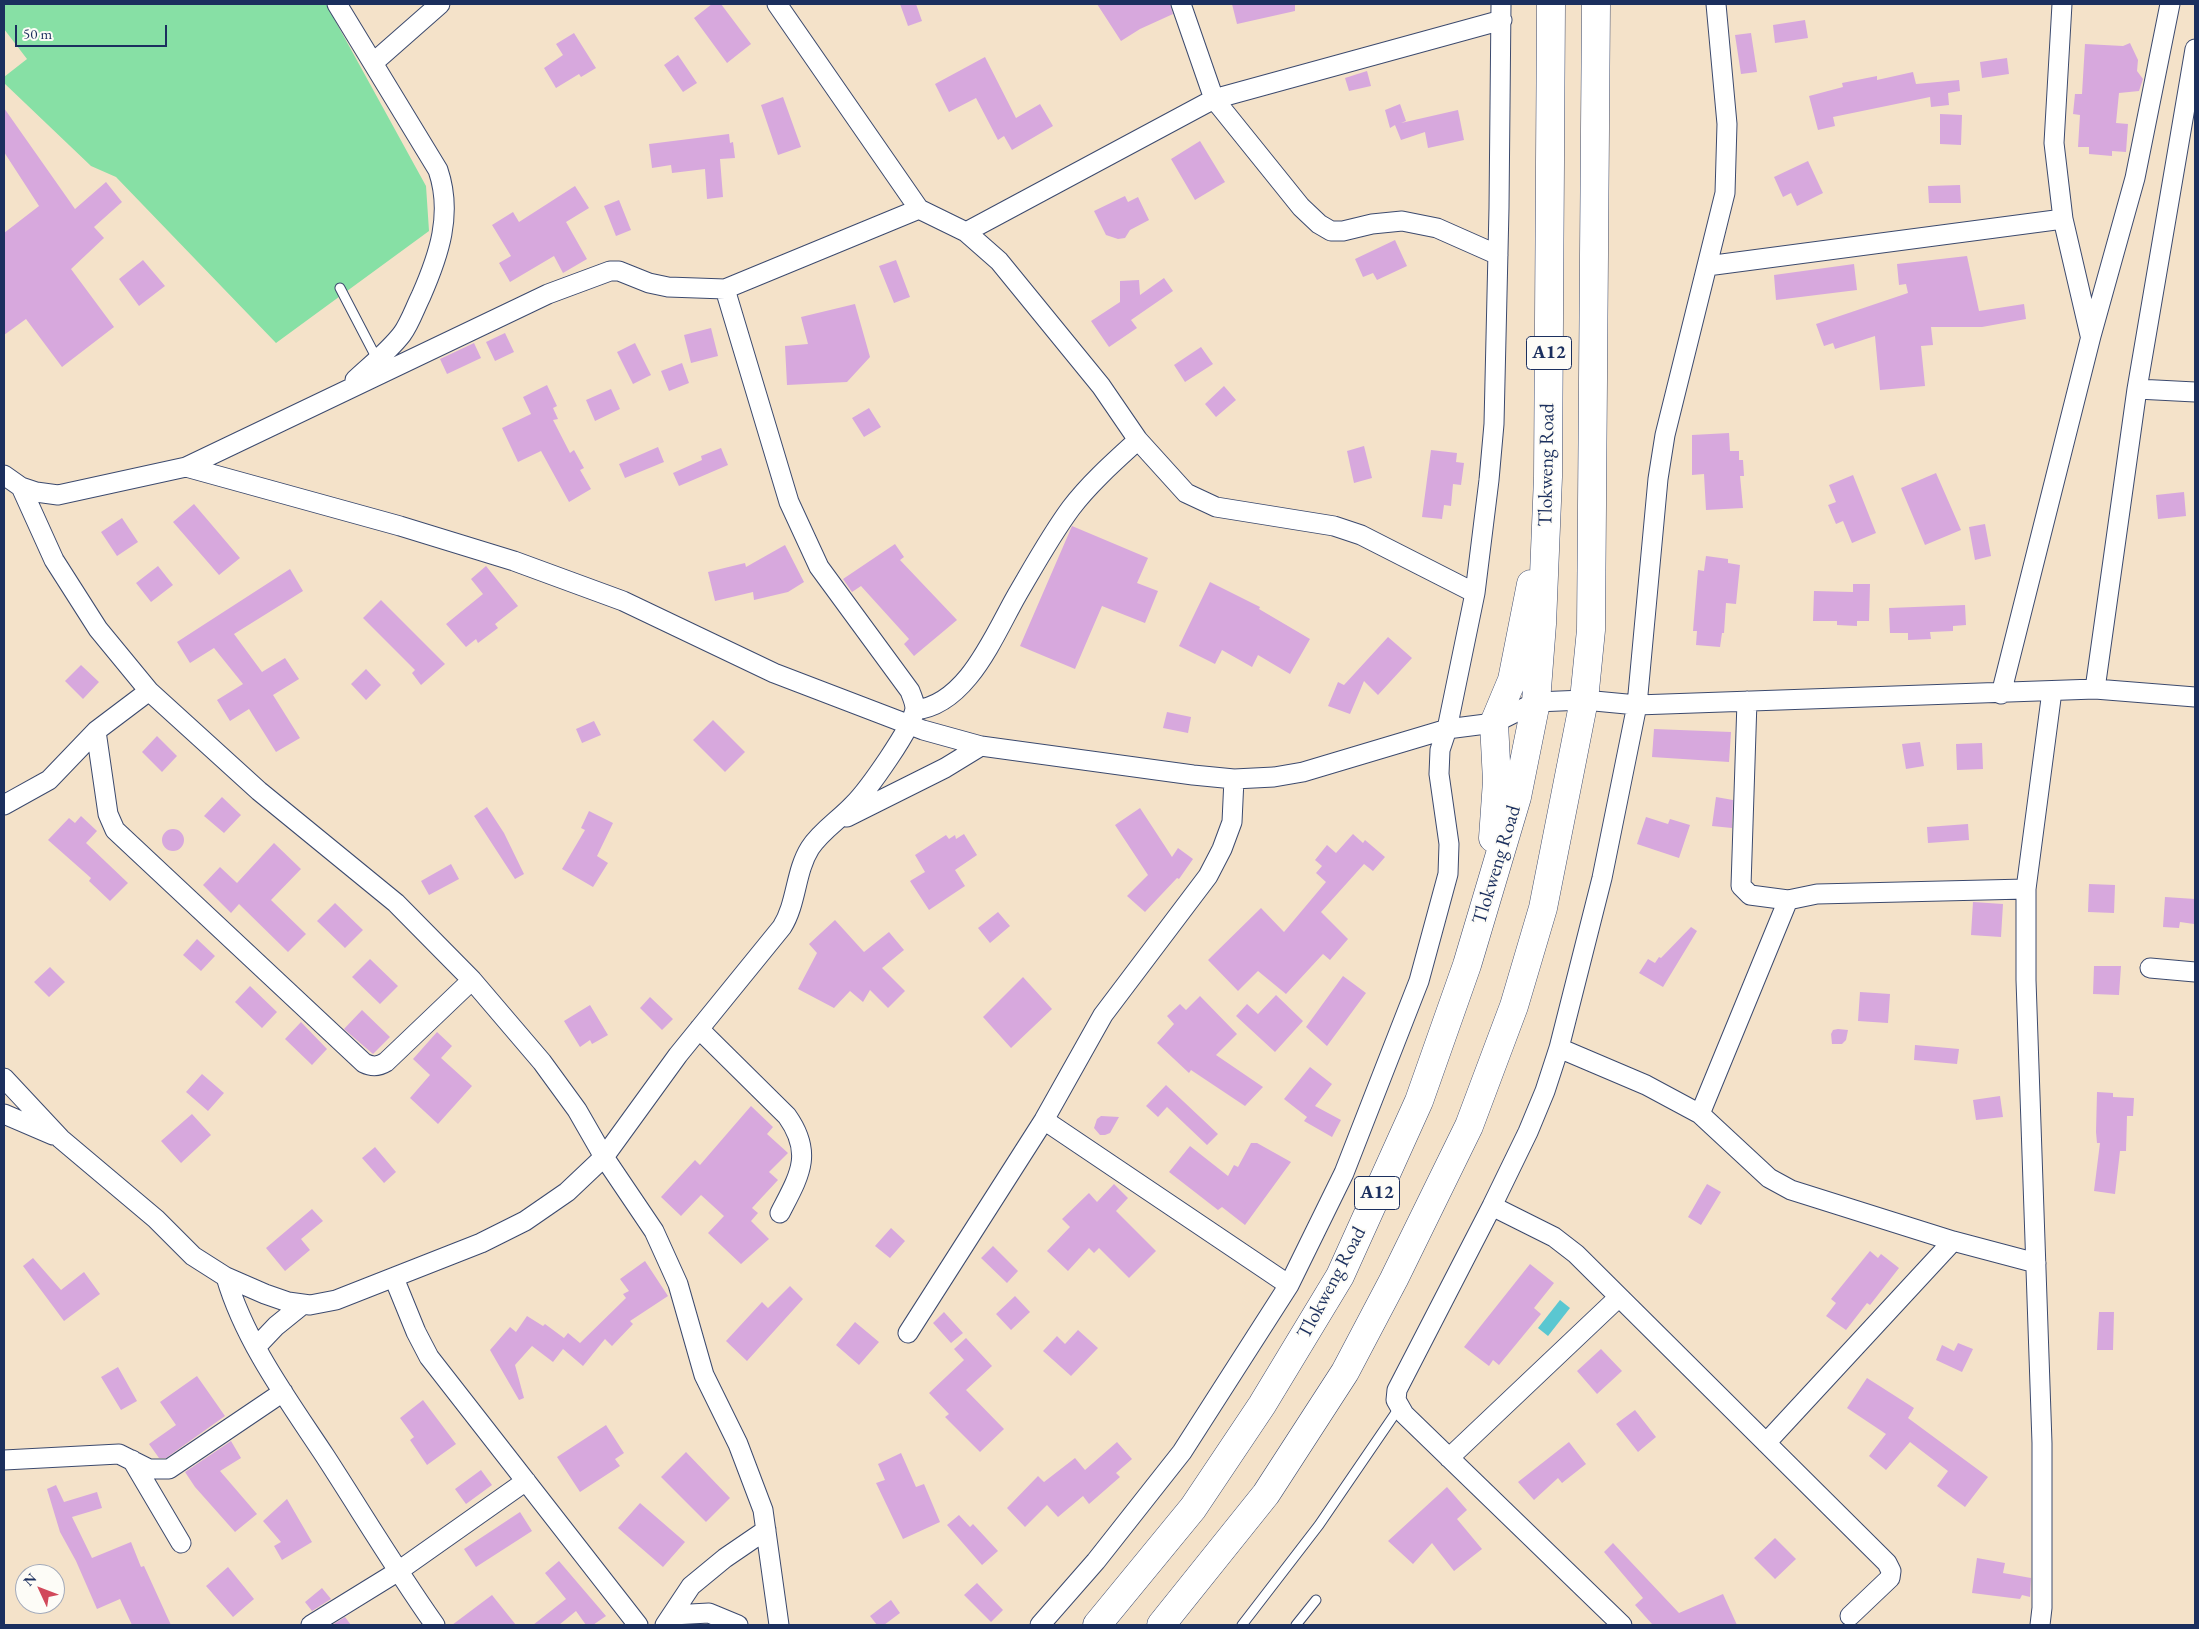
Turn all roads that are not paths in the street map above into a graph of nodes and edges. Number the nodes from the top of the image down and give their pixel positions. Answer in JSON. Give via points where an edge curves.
{"nodes":[{"id":1,"x":337,"y":4,"type":"edge"},
{"id":2,"x":440,"y":4,"type":"edge"},
{"id":3,"x":777,"y":4,"type":"edge"},
{"id":4,"x":1181,"y":4,"type":"edge"},
{"id":5,"x":1551,"y":4,"type":"edge"},
{"id":6,"x":1596,"y":4,"type":"edge"},
{"id":7,"x":1716,"y":4,"type":"edge"},
{"id":8,"x":2062,"y":4,"type":"edge"},
{"id":9,"x":2170,"y":4,"type":"edge"},
{"id":10,"x":1502,"y":12,"type":"edge"},
{"id":11,"x":2195,"y":49,"type":"edge"},
{"id":12,"x":373,"y":63,"type":"junction"},
{"id":13,"x":1214,"y":99,"type":"junction"},
{"id":14,"x":919,"y":209,"type":"junction"},
{"id":15,"x":2063,"y":219,"type":"junction"},
{"id":16,"x":966,"y":232,"type":"junction"},
{"id":17,"x":1498,"y":255,"type":"junction"},
{"id":18,"x":1707,"y":266,"type":"junction"},
{"id":19,"x":340,"y":288,"type":"dead end"},
{"id":20,"x":724,"y":289,"type":"junction"},
{"id":21,"x":2091,"y":336,"type":"junction"},
{"id":22,"x":377,"y":359,"type":"junction"},
{"id":23,"x":2137,"y":389,"type":"junction"},
{"id":24,"x":2195,"y":392,"type":"edge"},
{"id":25,"x":338,"y":395,"type":"junction"},
{"id":26,"x":1138,"y":440,"type":"junction"},
{"id":27,"x":186,"y":467,"type":"junction"},
{"id":28,"x":4,"y":475,"type":"edge"},
{"id":29,"x":21,"y":487,"type":"junction"},
{"id":30,"x":1547,"y":505,"type":"junction"},
{"id":31,"x":1475,"y":593,"type":"junction"},
{"id":32,"x":2095,"y":689,"type":"junction"},
{"id":33,"x":149,"y":691,"type":"junction"},
{"id":34,"x":2052,"y":691,"type":"junction"},
{"id":35,"x":2001,"y":694,"type":"junction"},
{"id":36,"x":2195,"y":697,"type":"edge"},
{"id":37,"x":1584,"y":700,"type":"junction"},
{"id":38,"x":1536,"y":702,"type":"junction"},
{"id":39,"x":1747,"y":702,"type":"junction"},
{"id":40,"x":1637,"y":705,"type":"junction"},
{"id":41,"x":912,"y":717,"type":"junction"},
{"id":42,"x":1494,"y":723,"type":"junction"},
{"id":43,"x":1447,"y":729,"type":"junction"},
{"id":44,"x":96,"y":731,"type":"junction"},
{"id":45,"x":981,"y":746,"type":"junction"},
{"id":46,"x":1234,"y":779,"type":"junction"},
{"id":47,"x":4,"y":804,"type":"edge"},
{"id":48,"x":837,"y":822,"type":"junction"},
{"id":49,"x":1494,"y":874,"type":"junction"},
{"id":50,"x":2026,"y":889,"type":"junction"},
{"id":51,"x":1788,"y":900,"type":"junction"},
{"id":52,"x":2150,"y":968,"type":"dead end"},
{"id":53,"x":2195,"y":972,"type":"edge"},
{"id":54,"x":472,"y":980,"type":"junction"},
{"id":55,"x":699,"y":1029,"type":"junction"},
{"id":56,"x":1559,"y":1048,"type":"junction"},
{"id":57,"x":4,"y":1078,"type":"edge"},
{"id":58,"x":4,"y":1114,"type":"edge"},
{"id":59,"x":1700,"y":1114,"type":"junction"},
{"id":60,"x":1044,"y":1120,"type":"junction"},
{"id":61,"x":61,"y":1139,"type":"junction"},
{"id":62,"x":604,"y":1157,"type":"junction"},
{"id":63,"x":1492,"y":1206,"type":"junction"},
{"id":64,"x":780,"y":1214,"type":"dead end"},
{"id":65,"x":1953,"y":1241,"type":"junction"},
{"id":66,"x":2036,"y":1263,"type":"junction"},
{"id":67,"x":226,"y":1277,"type":"junction"},
{"id":68,"x":394,"y":1278,"type":"junction"},
{"id":69,"x":1289,"y":1285,"type":"junction"},
{"id":70,"x":1619,"y":1297,"type":"junction"},
{"id":71,"x":302,"y":1305,"type":"junction"},
{"id":72,"x":908,"y":1333,"type":"dead end"},
{"id":73,"x":257,"y":1346,"type":"junction"},
{"id":74,"x":283,"y":1392,"type":"junction"},
{"id":75,"x":1399,"y":1408,"type":"junction"},
{"id":76,"x":1766,"y":1443,"type":"junction"},
{"id":77,"x":1449,"y":1458,"type":"junction"},
{"id":78,"x":132,"y":1459,"type":"junction"},
{"id":79,"x":4,"y":1460,"type":"edge"},
{"id":80,"x":526,"y":1481,"type":"junction"},
{"id":81,"x":766,"y":1530,"type":"junction"},
{"id":82,"x":180,"y":1543,"type":"dead end"},
{"id":83,"x":398,"y":1572,"type":"junction"},
{"id":84,"x":1316,"y":1600,"type":"dead end"},
{"id":85,"x":1850,"y":1616,"type":"dead end"},
{"id":86,"x":669,"y":1620,"type":"edge"},
{"id":87,"x":311,"y":1625,"type":"edge"},
{"id":88,"x":435,"y":1625,"type":"edge"},
{"id":89,"x":638,"y":1625,"type":"edge"},
{"id":90,"x":738,"y":1625,"type":"edge"},
{"id":91,"x":779,"y":1625,"type":"edge"},
{"id":92,"x":1040,"y":1625,"type":"edge"},
{"id":93,"x":1097,"y":1625,"type":"edge"},
{"id":94,"x":1161,"y":1625,"type":"edge"},
{"id":95,"x":1242,"y":1625,"type":"edge"},
{"id":96,"x":1296,"y":1625,"type":"edge"},
{"id":97,"x":1622,"y":1625,"type":"edge"},
{"id":98,"x":2040,"y":1625,"type":"edge"}],
"edges":[{"from":1,"to":12,"type":"street"},
{"from":2,"to":12,"type":"street"},
{"from":3,"to":14,"type":"street"},
{"from":4,"to":13,"type":"street"},
{"from":5,"to":30,"type":"main road","name":"Tlokweng Road","number":"A12"},
{"from":6,"to":37,"type":"main road","number":"A12","via":[[1591,630]]},
{"from":7,"to":18,"type":"street","via":[[1726,134],[1724,193]]},
{"from":8,"to":15,"type":"street","via":[[2054,143]]},
{"from":9,"to":21,"type":"street","via":[[2135,178]]},
{"from":10,"to":13,"type":"street"},
{"from":10,"to":17,"type":"street"},
{"from":11,"to":23,"type":"street"},
{"from":12,"to":22,"type":"street","via":[[438,170],[444,188],[445,208],[442,238],[432,271],[402,333]]},
{"from":13,"to":16,"type":"street"},
{"from":13,"to":17,"type":"street","via":[[1301,207],[1331,231],[1402,221],[1437,228]]},
{"from":14,"to":16,"type":"street"},
{"from":14,"to":20,"type":"street"},
{"from":15,"to":18,"type":"street"},
{"from":15,"to":21,"type":"street"},
{"from":16,"to":26,"type":"street","via":[[998,261],[1101,386]]},
{"from":17,"to":31,"type":"street","via":[[1493,434]]},
{"from":18,"to":40,"type":"street","via":[[1665,435]]},
{"from":19,"to":22,"type":"lane"},
{"from":20,"to":25,"type":"street","via":[[668,287],[619,271],[597,274],[548,294]]},
{"from":20,"to":41,"type":"street","via":[[789,502],[819,567],[910,691],[914,702]]},
{"from":21,"to":35,"type":"street"},
{"from":22,"to":25,"type":"street"},
{"from":23,"to":24,"type":"street"},
{"from":23,"to":32,"type":"street"},
{"from":25,"to":27,"type":"street"},
{"from":26,"to":31,"type":"street","via":[[1174,481],[1196,498],[1216,507],[1334,526],[1361,535]]},
{"from":26,"to":41,"type":"street","via":[[1099,476],[1071,508],[976,668],[937,705]]},
{"from":27,"to":29,"type":"street","via":[[58,495]]},
{"from":27,"to":41,"type":"street","via":[[523,564],[623,601],[774,673]]},
{"from":28,"to":29,"type":"street"},
{"from":29,"to":33,"type":"street","via":[[54,560],[98,629]]},
{"from":30,"to":38,"type":"main road","name":"Tlokweng Road","number":"A12"},
{"from":30,"to":42,"type":"main road","via":[[1543,544],[1512,680]]},
{"from":31,"to":43,"type":"street"},
{"from":32,"to":34,"type":"street"},
{"from":32,"to":36,"type":"street"},
{"from":33,"to":44,"type":"street"},
{"from":33,"to":54,"type":"street","via":[[259,791],[396,903]]},
{"from":34,"to":35,"type":"street"},
{"from":34,"to":50,"type":"street"},
{"from":35,"to":39,"type":"street"},
{"from":37,"to":38,"type":"street"},
{"from":37,"to":40,"type":"street"},
{"from":37,"to":94,"type":"main road","number":"A12","via":[[1543,908],[1514,1006],[1468,1126],[1345,1372],[1266,1494]]},
{"from":38,"to":42,"type":"street"},
{"from":38,"to":49,"type":"main road","name":"Tlokweng Road","number":"A12","via":[[1517,797]]},
{"from":39,"to":40,"type":"street"},
{"from":39,"to":51,"type":"street","via":[[1741,886],[1750,895]]},
{"from":40,"to":56,"type":"street","via":[[1602,878]]},
{"from":41,"to":45,"type":"street"},
{"from":41,"to":48,"type":"street","via":[[870,786]]},
{"from":42,"to":43,"type":"street"},
{"from":42,"to":49,"type":"main road","via":[[1497,771],[1492,846]]},
{"from":43,"to":46,"type":"street","via":[[1303,772]]},
{"from":43,"to":69,"type":"street","via":[[1440,750],[1439,774],[1450,858],[1419,981],[1344,1174]]},
{"from":44,"to":47,"type":"street","via":[[49,780]]},
{"from":44,"to":54,"type":"street","via":[[108,814],[115,830],[364,1063],[380,1066],[386,1062]]},
{"from":45,"to":46,"type":"street"},
{"from":45,"to":48,"type":"street"},
{"from":46,"to":60,"type":"street","via":[[1232,822],[1208,876],[1102,1015]]},
{"from":48,"to":55,"type":"street","via":[[809,850],[782,927]]},
{"from":49,"to":93,"type":"main road","name":"Tlokweng Road","number":"A12","via":[[1467,965],[1419,1101],[1340,1276],[1262,1405],[1193,1508]]},
{"from":50,"to":51,"type":"street","via":[[1817,894]]},
{"from":50,"to":66,"type":"street"},
{"from":51,"to":59,"type":"street"},
{"from":52,"to":53,"type":"street"},
{"from":54,"to":62,"type":"street","via":[[542,1062],[577,1110]]},
{"from":55,"to":62,"type":"street"},
{"from":55,"to":64,"type":"street","via":[[787,1116],[796,1129],[802,1144],[802,1158],[797,1181]]},
{"from":56,"to":59,"type":"street","via":[[1646,1085]]},
{"from":56,"to":63,"type":"street","via":[[1528,1132]]},
{"from":57,"to":61,"type":"street"},
{"from":58,"to":61,"type":"street"},
{"from":59,"to":65,"type":"street","via":[[1769,1178],[1791,1190]]},
{"from":60,"to":69,"type":"street"},
{"from":60,"to":72,"type":"street"},
{"from":61,"to":67,"type":"street","via":[[156,1219],[193,1256]]},
{"from":62,"to":68,"type":"street","via":[[567,1192],[525,1221],[481,1243]]},
{"from":62,"to":81,"type":"street","via":[[654,1231],[678,1284],[704,1375],[749,1470],[763,1510]]},
{"from":63,"to":70,"type":"street","via":[[1554,1237]]},
{"from":63,"to":75,"type":"street","via":[[1397,1390]]},
{"from":65,"to":66,"type":"street"},
{"from":65,"to":76,"type":"street"},
{"from":66,"to":98,"type":"street","via":[[2042,1443]]},
{"from":67,"to":71,"type":"street"},
{"from":67,"to":73,"type":"street","via":[[234,1304]]},
{"from":68,"to":71,"type":"street","via":[[336,1300]]},
{"from":68,"to":80,"type":"street","via":[[429,1357]]},
{"from":69,"to":92,"type":"street","via":[[1182,1452]]},
{"from":70,"to":76,"type":"street"},
{"from":70,"to":77,"type":"street"},
{"from":71,"to":73,"type":"street"},
{"from":73,"to":74,"type":"street"},
{"from":74,"to":78,"type":"street","via":[[168,1469],[149,1469]]},
{"from":74,"to":83,"type":"street"},
{"from":75,"to":77,"type":"street"},
{"from":75,"to":95,"type":"lane","via":[[1319,1524]]},
{"from":76,"to":85,"type":"street","via":[[1887,1563],[1891,1571],[1890,1578]]},
{"from":77,"to":97,"type":"street"},
{"from":78,"to":79,"type":"street","via":[[119,1454],[103,1454]]},
{"from":78,"to":82,"type":"street"},
{"from":80,"to":83,"type":"street"},
{"from":80,"to":89,"type":"street"},
{"from":81,"to":86,"type":"street","via":[[707,1571],[691,1586]]},
{"from":81,"to":91,"type":"street"},
{"from":83,"to":87,"type":"street"},
{"from":83,"to":88,"type":"street"},
{"from":84,"to":96,"type":"lane"},
{"from":86,"to":90,"type":"street","via":[[710,1614]]}]}
